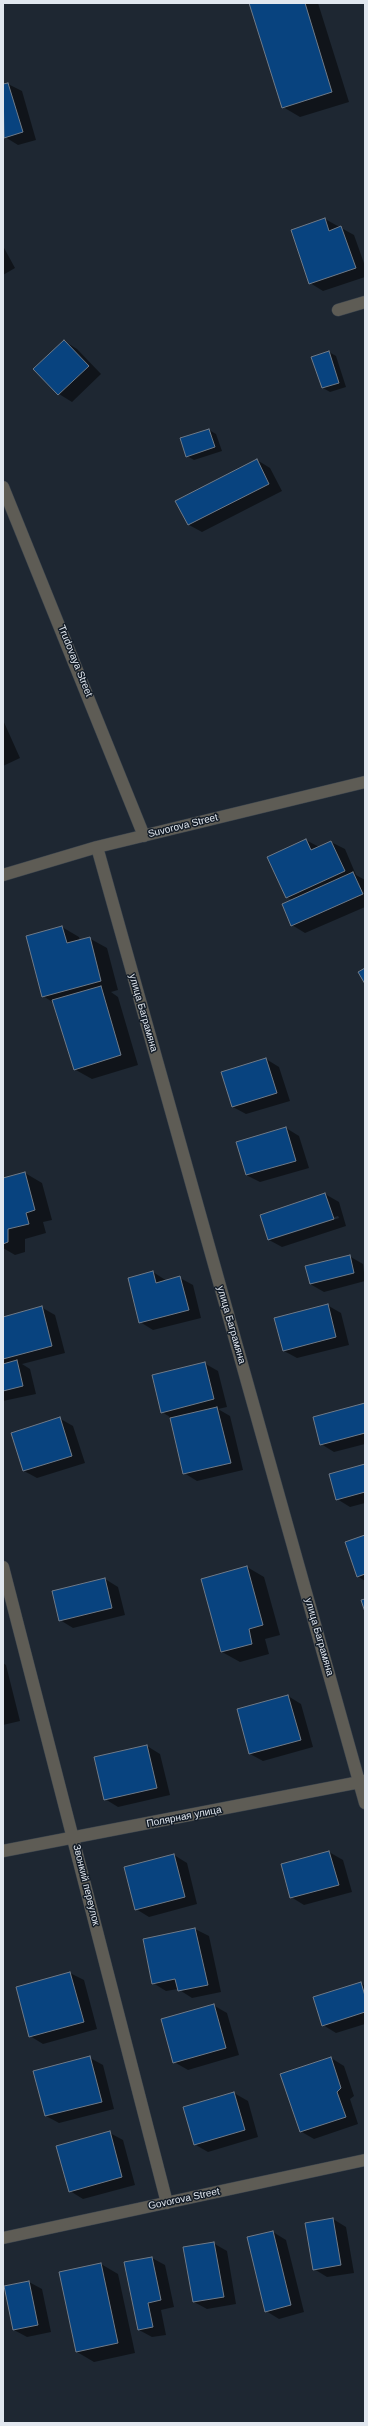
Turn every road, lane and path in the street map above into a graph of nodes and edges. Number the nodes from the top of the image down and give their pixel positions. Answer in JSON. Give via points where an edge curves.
{"nodes":[{"id":1,"x":365,"y":302,"type":"edge"},
{"id":2,"x":338,"y":310,"type":"dead end"},
{"id":3,"x":3,"y":487,"type":"edge"},
{"id":4,"x":365,"y":782,"type":"edge"},
{"id":5,"x":144,"y":836,"type":"junction"},
{"id":6,"x":97,"y":847,"type":"junction"},
{"id":7,"x":3,"y":874,"type":"edge"},
{"id":8,"x":3,"y":1567,"type":"edge"},
{"id":9,"x":362,"y":1782,"type":"edge"},
{"id":10,"x":365,"y":1803,"type":"edge"},
{"id":11,"x":74,"y":1838,"type":"junction"},
{"id":12,"x":3,"y":1851,"type":"edge"},
{"id":13,"x":365,"y":2160,"type":"edge"},
{"id":14,"x":167,"y":2203,"type":"junction"},
{"id":15,"x":3,"y":2238,"type":"edge"}],
"edges":[{"from":1,"to":2,"type":"street"},
{"from":3,"to":5,"type":"street","name":"Trudovaya Street"},
{"from":4,"to":5,"type":"street","name":"Suvorova Street"},
{"from":5,"to":6,"type":"street","name":"Suvorova Street"},
{"from":6,"to":7,"type":"street","name":"Suvorova Street"},
{"from":6,"to":9,"type":"street","name":"улица Баграмяна"},
{"from":8,"to":11,"type":"street","name":"Звонкий переулок"},
{"from":9,"to":10,"type":"street","name":"улица Баграмяна"},
{"from":9,"to":11,"type":"street","name":"Полярная улица"},
{"from":11,"to":12,"type":"street","name":"Полярная улица"},
{"from":11,"to":14,"type":"street","name":"Звонкий переулок"},
{"from":13,"to":14,"type":"street","name":"Govorova Street"},
{"from":14,"to":15,"type":"street","name":"Govorova Street"}]}
